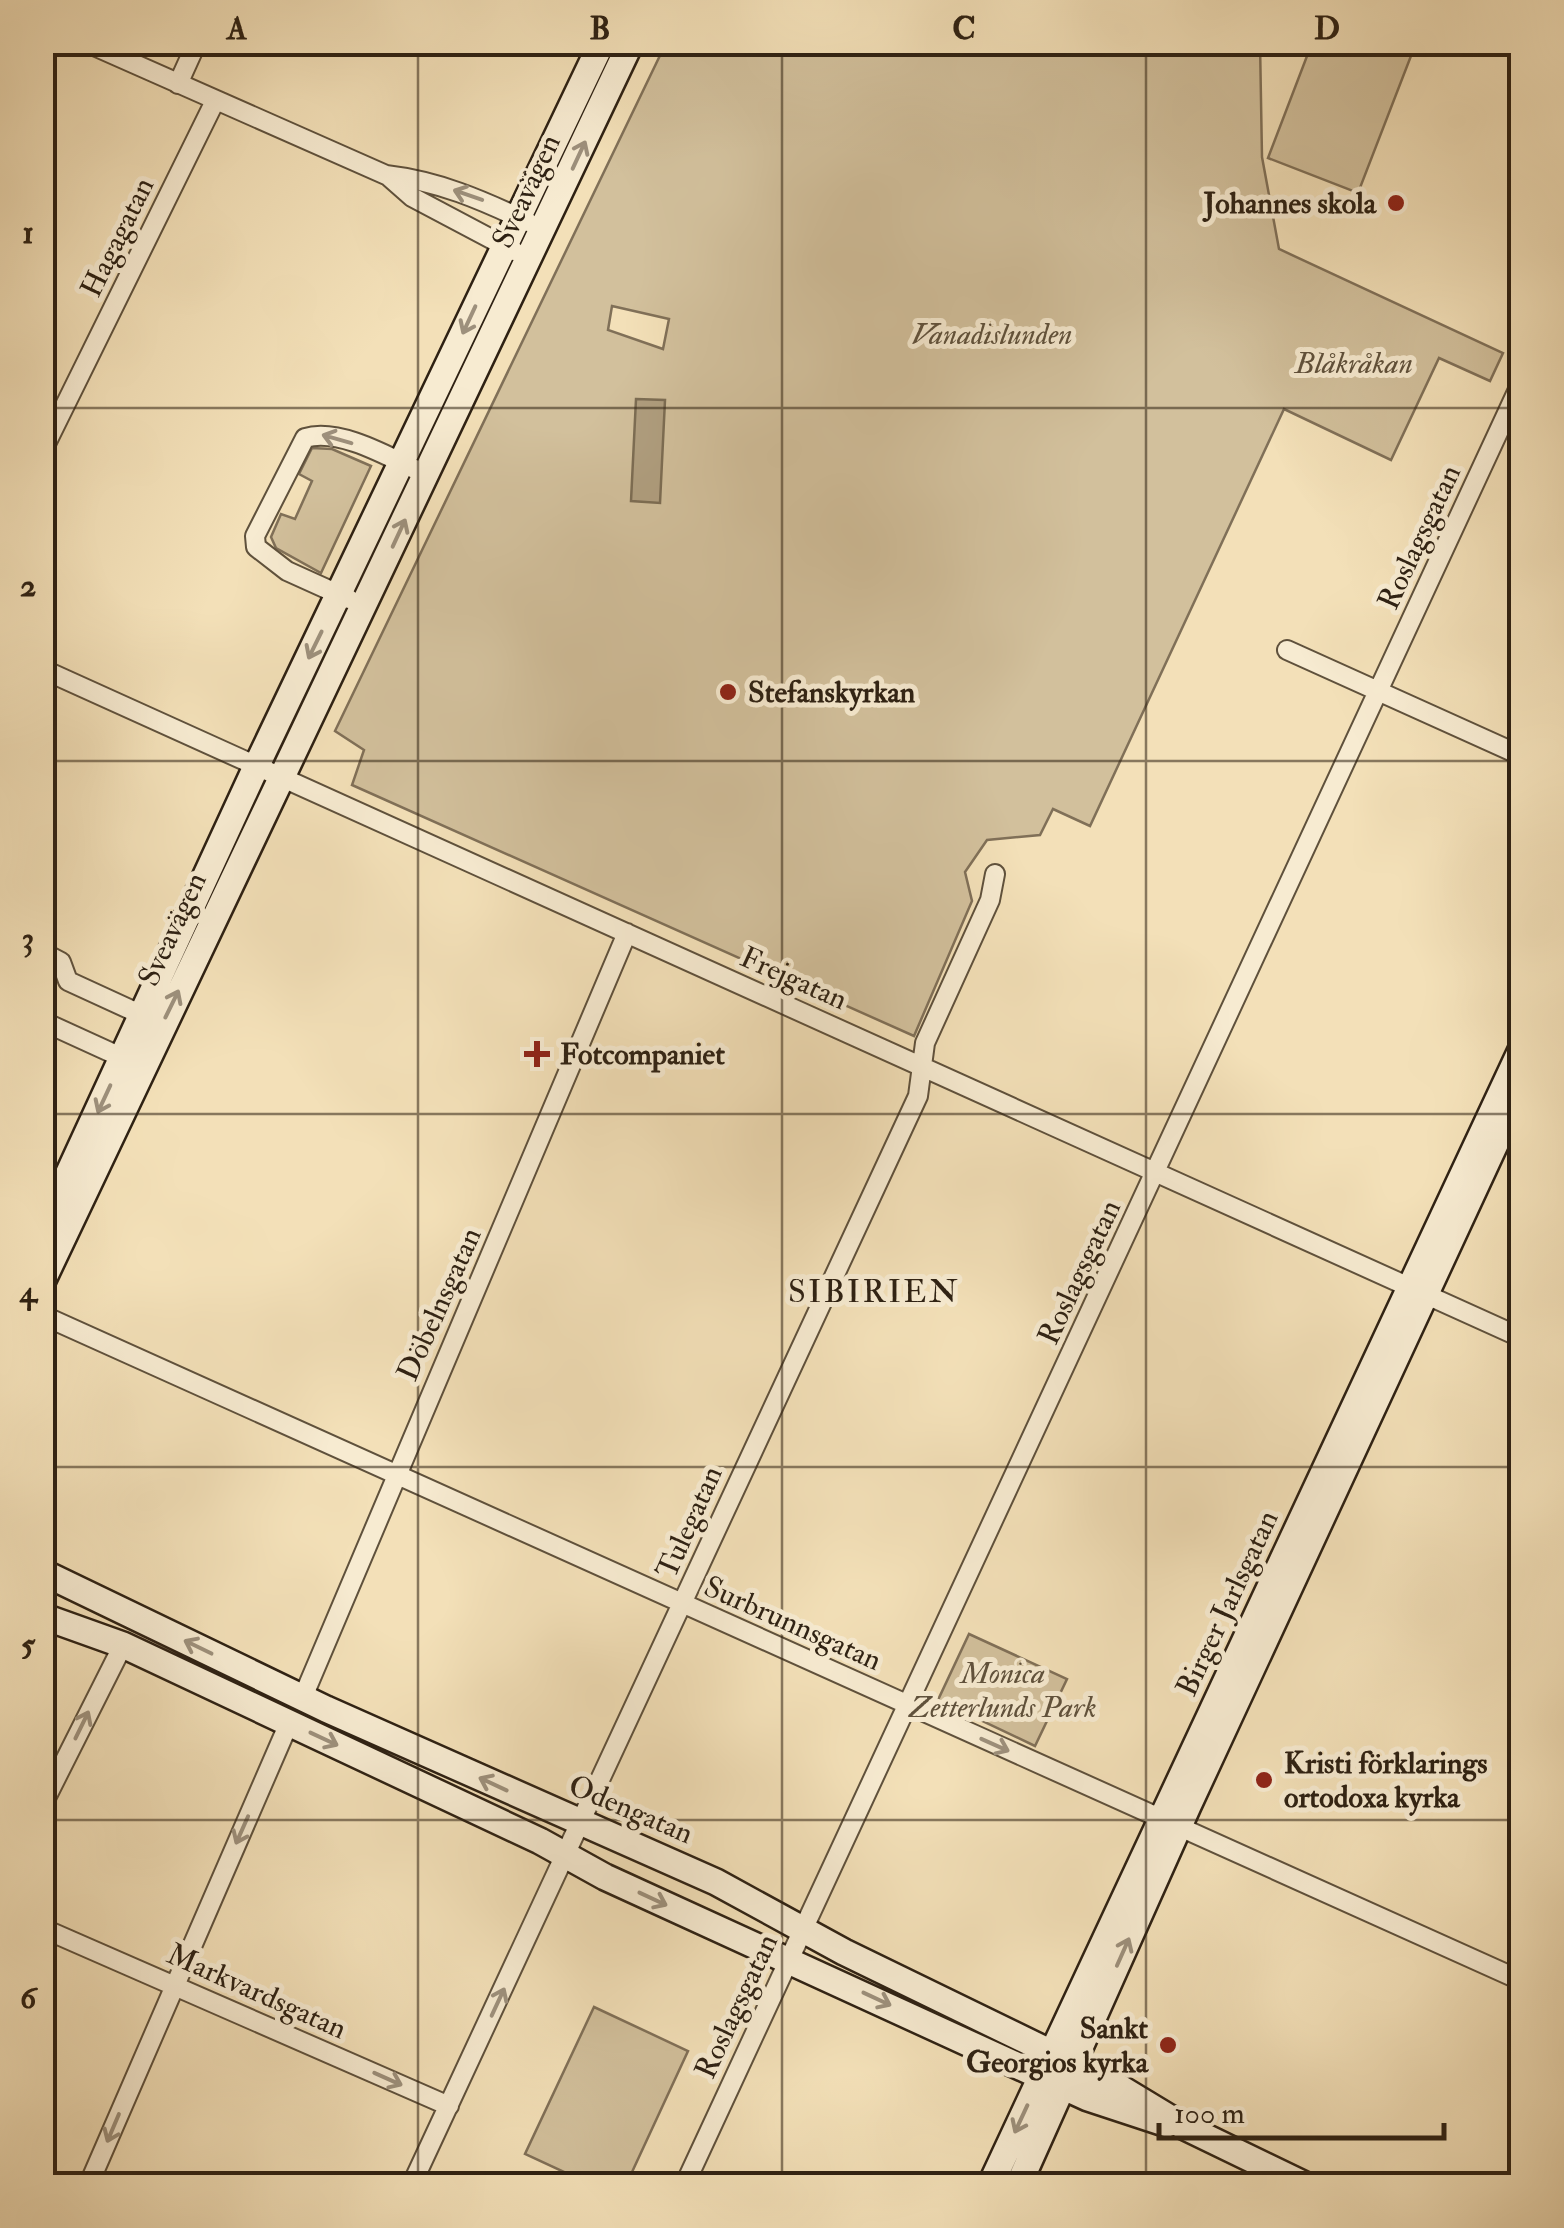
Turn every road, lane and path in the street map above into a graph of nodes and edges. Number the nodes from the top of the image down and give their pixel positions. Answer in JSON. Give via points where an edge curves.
{"nodes":[{"id":1,"x":85,"y":42,"type":"edge"},
{"id":2,"x":197,"y":42,"type":"edge"},
{"id":3,"x":602,"y":42,"type":"edge"},
{"id":4,"x":630,"y":42,"type":"edge"},
{"id":5,"x":178,"y":84,"type":"junction"},
{"id":6,"x":215,"y":101,"type":"junction"},
{"id":7,"x":386,"y":175,"type":"junction"},
{"id":8,"x":517,"y":216,"type":"junction"},
{"id":9,"x":544,"y":229,"type":"junction"},
{"id":10,"x":503,"y":246,"type":"junction"},
{"id":11,"x":530,"y":258,"type":"junction"},
{"id":12,"x":1522,"y":381,"type":"edge"},
{"id":13,"x":42,"y":452,"type":"edge"},
{"id":14,"x":402,"y":463,"type":"junction"},
{"id":15,"x":427,"y":475,"type":"junction"},
{"id":16,"x":339,"y":595,"type":"junction"},
{"id":17,"x":365,"y":606,"type":"junction"},
{"id":18,"x":1287,"y":650,"type":"dead end"},
{"id":19,"x":42,"y":669,"type":"edge"},
{"id":20,"x":1378,"y":692,"type":"junction"},
{"id":21,"x":1522,"y":756,"type":"edge"},
{"id":22,"x":256,"y":767,"type":"junction"},
{"id":23,"x":282,"y":779,"type":"junction"},
{"id":24,"x":995,"y":874,"type":"dead end"},
{"id":25,"x":627,"y":933,"type":"junction"},
{"id":26,"x":42,"y":952,"type":"edge"},
{"id":27,"x":142,"y":1015,"type":"junction"},
{"id":28,"x":42,"y":1021,"type":"edge"},
{"id":29,"x":1522,"y":1048,"type":"edge"},
{"id":30,"x":122,"y":1058,"type":"junction"},
{"id":31,"x":922,"y":1067,"type":"junction"},
{"id":32,"x":1522,"y":1088,"type":"edge"},
{"id":33,"x":1156,"y":1173,"type":"junction"},
{"id":34,"x":42,"y":1231,"type":"edge"},
{"id":35,"x":42,"y":1282,"type":"edge"},
{"id":36,"x":1418,"y":1291,"type":"junction"},
{"id":37,"x":42,"y":1314,"type":"edge"},
{"id":38,"x":1522,"y":1338,"type":"edge"},
{"id":39,"x":395,"y":1474,"type":"junction"},
{"id":40,"x":42,"y":1572,"type":"edge"},
{"id":41,"x":682,"y":1604,"type":"junction"},
{"id":42,"x":42,"y":1616,"type":"edge"},
{"id":43,"x":123,"y":1645,"type":"junction"},
{"id":44,"x":303,"y":1698,"type":"junction"},
{"id":45,"x":906,"y":1705,"type":"junction"},
{"id":46,"x":289,"y":1723,"type":"junction"},
{"id":47,"x":42,"y":1806,"type":"edge"},
{"id":48,"x":582,"y":1822,"type":"junction"},
{"id":49,"x":1170,"y":1824,"type":"junction"},
{"id":50,"x":567,"y":1854,"type":"junction"},
{"id":51,"x":42,"y":1928,"type":"edge"},
{"id":52,"x":802,"y":1928,"type":"junction"},
{"id":53,"x":788,"y":1960,"type":"junction"},
{"id":54,"x":1522,"y":1981,"type":"edge"},
{"id":55,"x":174,"y":1984,"type":"junction"},
{"id":56,"x":1058,"y":2069,"type":"junction"},
{"id":57,"x":449,"y":2106,"type":"junction"},
{"id":58,"x":88,"y":2186,"type":"edge"},
{"id":59,"x":412,"y":2186,"type":"edge"},
{"id":60,"x":684,"y":2186,"type":"edge"},
{"id":61,"x":990,"y":2186,"type":"edge"},
{"id":62,"x":1018,"y":2186,"type":"edge"},
{"id":63,"x":1307,"y":2186,"type":"edge"}],
"edges":[{"from":1,"to":5,"type":"street"},
{"from":2,"to":5,"type":"street"},
{"from":3,"to":8,"type":"main road","name":"Sveavägen"},
{"from":9,"to":4,"type":"main road","name":"Sveavägen","one_way":true},
{"from":5,"to":6,"type":"street"},
{"from":6,"to":7,"type":"street"},
{"from":6,"to":13,"type":"street","name":"Hagagatan"},
{"from":8,"to":7,"type":"street","one_way":true,"via":[[420,179]]},
{"from":7,"to":10,"type":"street","via":[[412,197]]},
{"from":8,"to":9,"type":"street"},
{"from":8,"to":10,"type":"main road","name":"Sveavägen"},
{"from":9,"to":11,"type":"main road","name":"Sveavägen"},
{"from":10,"to":11,"type":"street"},
{"from":10,"to":14,"type":"main road","name":"Sveavägen","one_way":true},
{"from":11,"to":15,"type":"main road","name":"Sveavägen"},
{"from":12,"to":20,"type":"street","name":"Roslagsgatan"},
{"from":14,"to":15,"type":"street"},
{"from":14,"to":16,"type":"main road","name":"Sveavägen"},
{"from":14,"to":16,"type":"street","one_way":true,"via":[[338,438],[305,438],[255,536],[264,556]]},
{"from":17,"to":15,"type":"main road","name":"Sveavägen","one_way":true},
{"from":16,"to":17,"type":"street"},
{"from":16,"to":22,"type":"main road","name":"Sveavägen","one_way":true},
{"from":17,"to":23,"type":"main road","name":"Sveavägen"},
{"from":18,"to":20,"type":"street"},
{"from":19,"to":22,"type":"street","name":"Frejgatan"},
{"from":20,"to":21,"type":"street"},
{"from":20,"to":33,"type":"street","name":"Roslagsgatan"},
{"from":22,"to":23,"type":"street","name":"Frejgatan"},
{"from":22,"to":27,"type":"main road","name":"Sveavägen"},
{"from":23,"to":25,"type":"street","name":"Frejgatan"},
{"from":35,"to":23,"type":"main road","name":"Sveavägen","one_way":true},
{"from":24,"to":31,"type":"street","name":"Tulegatan","via":[[990,900],[925,1042]]},
{"from":25,"to":31,"type":"street","name":"Frejgatan"},
{"from":25,"to":39,"type":"street","name":"Döbelnsgatan"},
{"from":26,"to":27,"type":"street","name":"Sveavägen","via":[[61,962],[68,981]]},
{"from":27,"to":30,"type":"main road","name":"Sveavägen"},
{"from":28,"to":30,"type":"street"},
{"from":29,"to":36,"type":"main road","name":"Birger Jarlsgatan"},
{"from":30,"to":34,"type":"main road","name":"Sveavägen","one_way":true},
{"from":31,"to":33,"type":"street","name":"Frejgatan"},
{"from":31,"to":41,"type":"street","name":"Tulegatan","via":[[918,1096]]},
{"from":32,"to":36,"type":"main road","name":"Birger Jarlsgatan"},
{"from":33,"to":36,"type":"street","name":"Frejgatan"},
{"from":33,"to":45,"type":"street","name":"Roslagsgatan"},
{"from":36,"to":38,"type":"street","name":"Frejgatan"},
{"from":36,"to":49,"type":"main road","name":"Birger Jarlsgatan"},
{"from":37,"to":39,"type":"street","name":"Surbrunnsgatan"},
{"from":39,"to":41,"type":"street","name":"Surbrunnsgatan"},
{"from":39,"to":44,"type":"street","name":"Döbelnsgatan"},
{"from":44,"to":40,"type":"main road","name":"Odengatan","one_way":true},
{"from":41,"to":45,"type":"street","name":"Surbrunnsgatan"},
{"from":41,"to":48,"type":"street","name":"Tulegatan"},
{"from":42,"to":43,"type":"main road","name":"Odengatan"},
{"from":43,"to":46,"type":"main road","name":"Odengatan"},
{"from":47,"to":43,"type":"street","one_way":true},
{"from":48,"to":44,"type":"main road","name":"Odengatan","one_way":true},
{"from":45,"to":49,"type":"street","name":"Surbrunnsgatan","one_way":true},
{"from":45,"to":52,"type":"street","name":"Roslagsgatan"},
{"from":46,"to":50,"type":"main road","name":"Odengatan","one_way":true},
{"from":46,"to":55,"type":"street","one_way":true},
{"from":48,"to":50,"type":"street","name":"Tulegatan"},
{"from":48,"to":52,"type":"main road","name":"Odengatan"},
{"from":49,"to":54,"type":"street","name":"Surbrunnsgatan"},
{"from":49,"to":56,"type":"main road","name":"Birger Jarlsgatan"},
{"from":50,"to":53,"type":"main road","name":"Odengatan","one_way":true},
{"from":57,"to":50,"type":"street","name":"Tulegatan","one_way":true},
{"from":51,"to":55,"type":"street","name":"Markvardsgatan"},
{"from":52,"to":53,"type":"street","name":"Roslagsgatan"},
{"from":52,"to":56,"type":"main road","name":"Odengatan"},
{"from":53,"to":56,"type":"main road","name":"Odengatan","one_way":true},
{"from":53,"to":60,"type":"street","name":"Roslagsgatan"},
{"from":55,"to":57,"type":"street","name":"Markvardsgatan","one_way":true},
{"from":55,"to":58,"type":"street","one_way":true},
{"from":56,"to":61,"type":"main road","name":"Birger Jarlsgatan","one_way":true},
{"from":56,"to":62,"type":"main road","name":"Birger Jarlsgatan"},
{"from":56,"to":63,"type":"main road","name":"Odengatan","via":[[1156,2123],[1183,2126]]},
{"from":57,"to":59,"type":"street","name":"Tulegatan"}]}
